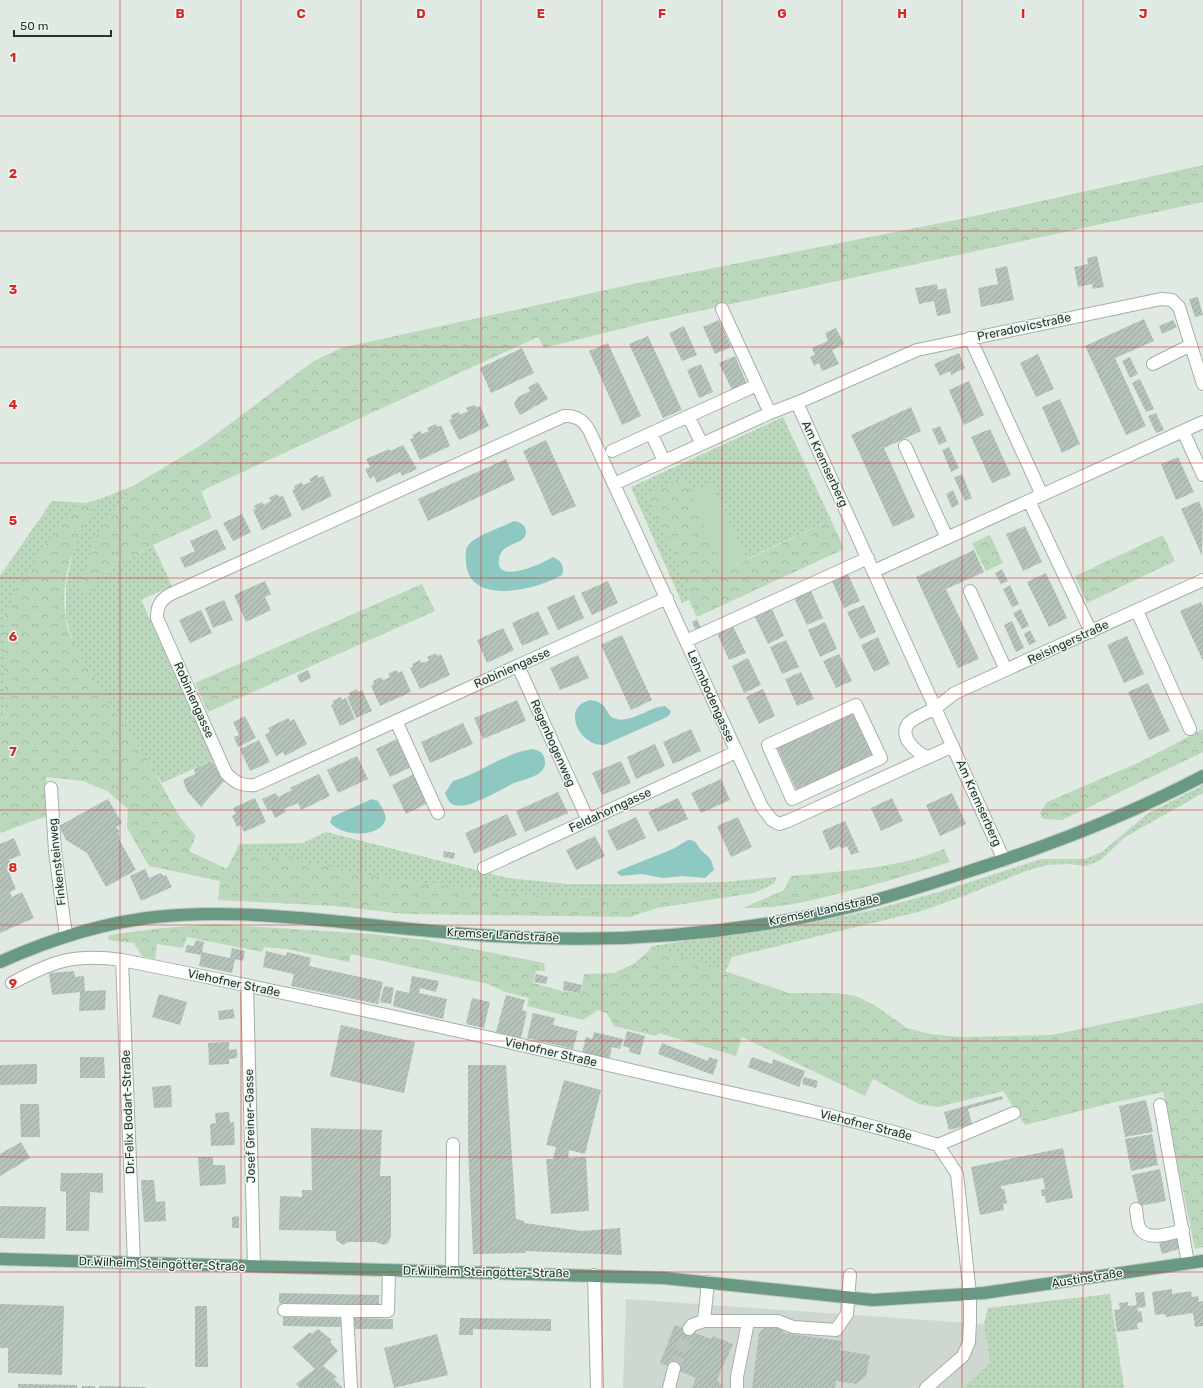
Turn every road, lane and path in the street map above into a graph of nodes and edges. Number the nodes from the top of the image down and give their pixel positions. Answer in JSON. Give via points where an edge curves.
{"nodes":[{"id":1,"x":722,"y":309,"type":"dead end"},
{"id":2,"x":970,"y":338,"type":"junction"},
{"id":3,"x":1191,"y":345,"type":"junction"},
{"id":4,"x":1153,"y":364,"type":"dead end"},
{"id":5,"x":1203,"y":384,"type":"edge"},
{"id":6,"x":757,"y":385,"type":"junction"},
{"id":7,"x":797,"y":403,"type":"junction"},
{"id":8,"x":770,"y":413,"type":"junction"},
{"id":9,"x":688,"y":416,"type":"junction"},
{"id":10,"x":578,"y":417,"type":"joint"},
{"id":11,"x":1203,"y":422,"type":"edge"},
{"id":12,"x":1183,"y":431,"type":"junction"},
{"id":13,"x":651,"y":433,"type":"junction"},
{"id":14,"x":702,"y":444,"type":"junction"},
{"id":15,"x":905,"y":446,"type":"dead end"},
{"id":16,"x":612,"y":451,"type":"dead end"},
{"id":17,"x":664,"y":461,"type":"junction"},
{"id":18,"x":1203,"y":475,"type":"edge"},
{"id":19,"x":614,"y":484,"type":"junction"},
{"id":20,"x":1042,"y":495,"type":"junction"},
{"id":21,"x":1029,"y":501,"type":"junction"},
{"id":22,"x":947,"y":538,"type":"junction"},
{"id":23,"x":868,"y":558,"type":"junction"},
{"id":24,"x":874,"y":571,"type":"junction"},
{"id":25,"x":1203,"y":580,"type":"edge"},
{"id":26,"x":970,"y":591,"type":"dead end"},
{"id":27,"x":667,"y":598,"type":"junction"},
{"id":28,"x":1137,"y":611,"type":"junction"},
{"id":29,"x":1091,"y":632,"type":"junction"},
{"id":30,"x":686,"y":641,"type":"junction"},
{"id":31,"x":518,"y":666,"type":"junction"},
{"id":32,"x":1006,"y":670,"type":"junction"},
{"id":33,"x":936,"y":708,"type":"junction"},
{"id":34,"x":396,"y":721,"type":"junction"},
{"id":35,"x":1190,"y":729,"type":"dead end"},
{"id":36,"x":953,"y":746,"type":"junction"},
{"id":37,"x":736,"y":752,"type":"junction"},
{"id":38,"x":927,"y":758,"type":"junction"},
{"id":39,"x":841,"y":776,"type":"junction"},
{"id":40,"x":1203,"y":776,"type":"edge"},
{"id":41,"x":51,"y":788,"type":"dead end"},
{"id":42,"x":849,"y":793,"type":"junction"},
{"id":43,"x":438,"y":813,"type":"dead end"},
{"id":44,"x":588,"y":820,"type":"junction"},
{"id":45,"x":1004,"y":860,"type":"junction"},
{"id":46,"x":484,"y":868,"type":"dead end"},
{"id":47,"x":66,"y":936,"type":"junction"},
{"id":48,"x":122,"y":960,"type":"junction"},
{"id":49,"x":0,"y":962,"type":"edge"},
{"id":50,"x":12,"y":983,"type":"dead end"},
{"id":51,"x":247,"y":985,"type":"junction"},
{"id":52,"x":1160,"y":1105,"type":"dead end"},
{"id":53,"x":1014,"y":1113,"type":"dead end"},
{"id":54,"x":453,"y":1144,"type":"dead end"},
{"id":55,"x":938,"y":1145,"type":"junction"},
{"id":56,"x":1136,"y":1210,"type":"dead end"},
{"id":57,"x":1183,"y":1230,"type":"junction"},
{"id":58,"x":0,"y":1259,"type":"edge"},
{"id":59,"x":1203,"y":1261,"type":"edge"},
{"id":60,"x":1188,"y":1263,"type":"junction"},
{"id":61,"x":134,"y":1264,"type":"junction"},
{"id":62,"x":254,"y":1266,"type":"junction"},
{"id":63,"x":389,"y":1270,"type":"junction"},
{"id":64,"x":452,"y":1271,"type":"junction"},
{"id":65,"x":594,"y":1275,"type":"junction"},
{"id":66,"x":850,"y":1275,"type":"dead end"},
{"id":67,"x":708,"y":1282,"type":"junction"},
{"id":68,"x":970,"y":1295,"type":"junction"},
{"id":69,"x":849,"y":1297,"type":"junction"},
{"id":70,"x":284,"y":1310,"type":"dead end"},
{"id":71,"x":347,"y":1311,"type":"junction"},
{"id":72,"x":704,"y":1321,"type":"junction"},
{"id":73,"x":748,"y":1322,"type":"junction"},
{"id":74,"x":689,"y":1329,"type":"tunnel mouth"},
{"id":75,"x":674,"y":1368,"type":"tunnel mouth"},
{"id":76,"x":737,"y":1383,"type":"edge"},
{"id":77,"x":351,"y":1388,"type":"edge"},
{"id":78,"x":597,"y":1388,"type":"edge"},
{"id":79,"x":668,"y":1388,"type":"edge"},
{"id":80,"x":728,"y":1388,"type":"edge"},
{"id":81,"x":926,"y":1388,"type":"edge"}],
"edges":[{"from":1,"to":6,"type":"street"},
{"from":2,"to":3,"type":"street","name":"Preradovicstraße","via":[[1161,299],[1172,300],[1179,307]]},
{"from":2,"to":7,"type":"street","name":"Preradovicstraße","via":[[917,350]]},
{"from":2,"to":20,"type":"street"},
{"from":3,"to":4,"type":"street"},
{"from":3,"to":5,"type":"street","name":"Preradovicstraße"},
{"from":6,"to":8,"type":"street"},
{"from":6,"to":9,"type":"street"},
{"from":7,"to":8,"type":"street"},
{"from":7,"to":23,"type":"street","name":"Am Kremserberg"},
{"from":8,"to":14,"type":"street"},
{"from":9,"to":13,"type":"street"},
{"from":9,"to":14,"type":"street"},
{"from":10,"to":19,"type":"street","name":"Lehmbodengasse","via":[[589,430]]},
{"from":10,"to":34,"type":"street","name":"Robiniengasse","via":[[564,416],[171,594],[162,600],[157,608],[157,618],[226,773],[234,782],[244,786],[255,785]]},
{"from":11,"to":12,"type":"street"},
{"from":12,"to":18,"type":"street"},
{"from":12,"to":20,"type":"street"},
{"from":13,"to":16,"type":"street"},
{"from":13,"to":17,"type":"street"},
{"from":14,"to":17,"type":"street"},
{"from":15,"to":22,"type":"street"},
{"from":17,"to":19,"type":"street"},
{"from":19,"to":27,"type":"street","name":"Lehmbodengasse"},
{"from":20,"to":21,"type":"street"},
{"from":21,"to":22,"type":"street"},
{"from":21,"to":29,"type":"street"},
{"from":22,"to":24,"type":"street"},
{"from":23,"to":24,"type":"street","name":"Am Kremserberg"},
{"from":23,"to":30,"type":"street"},
{"from":24,"to":33,"type":"street","name":"Am Kremserberg"},
{"from":25,"to":28,"type":"street","name":"Reisingerstraße"},
{"from":26,"to":32,"type":"street"},
{"from":27,"to":30,"type":"street","name":"Lehmbodengasse"},
{"from":27,"to":31,"type":"street","name":"Robiniengasse"},
{"from":28,"to":29,"type":"street","name":"Reisingerstraße"},
{"from":28,"to":35,"type":"street"},
{"from":29,"to":32,"type":"street","name":"Reisingerstraße"},
{"from":30,"to":37,"type":"street","name":"Lehmbodengasse"},
{"from":31,"to":34,"type":"street","name":"Robiniengasse"},
{"from":31,"to":44,"type":"street","name":"Regenbogenweg"},
{"from":32,"to":33,"type":"street","name":"Reisingerstraße","via":[[955,694]]},
{"from":33,"to":36,"type":"street","name":"Am Kremserberg"},
{"from":33,"to":38,"type":"street","via":[[909,723],[906,731],[907,740],[914,750]]},
{"from":34,"to":43,"type":"street"},
{"from":36,"to":38,"type":"street","name":"Am Kremserberg"},
{"from":36,"to":45,"type":"street","name":"Am Kremserberg"},
{"from":37,"to":42,"type":"street","name":"Lehmbodengasse","via":[[762,807],[772,820],[779,824]]},
{"from":37,"to":44,"type":"street","name":"Feldahorngasse"},
{"from":38,"to":42,"type":"street","name":"Lehmbodengasse"},
{"from":39,"to":39,"type":"street","via":[[792,799],[768,745],[856,705],[881,758]]},
{"from":39,"to":42,"type":"street"},
{"from":40,"to":45,"type":"main road","name":"Kremser Landstraße","via":[[1117,818]]},
{"from":41,"to":47,"type":"street","name":"Finkensteinweg","via":[[55,851]]},
{"from":44,"to":46,"type":"street","name":"Feldahorngasse"},
{"from":45,"to":47,"type":"main road","name":"Kremser Landstraße","via":[[934,883],[802,918],[731,929],[637,937],[539,938],[283,917],[214,914],[161,916]]},
{"from":47,"to":49,"type":"main road","name":"Kremser Landstraße"},
{"from":48,"to":50,"type":"street","name":"Viehofner Straße","via":[[102,957],[59,961]]},
{"from":48,"to":51,"type":"street","name":"Viehofner Straße"},
{"from":48,"to":61,"type":"street","name":"Dr.Felix Bodart-Straße"},
{"from":51,"to":55,"type":"street","name":"Viehofner Straße","via":[[885,1128]]},
{"from":51,"to":62,"type":"street","name":"Josef Greiner-Gasse"},
{"from":52,"to":57,"type":"street"},
{"from":53,"to":55,"type":"street"},
{"from":54,"to":64,"type":"street"},
{"from":55,"to":68,"type":"street","via":[[957,1174]]},
{"from":56,"to":57,"type":"street","via":[[1140,1228],[1147,1235],[1156,1236]]},
{"from":57,"to":60,"type":"street"},
{"from":58,"to":61,"type":"main road","name":"Dr.Wilhelm Steingötter-Straße"},
{"from":59,"to":60,"type":"main road","name":"Austinstraße"},
{"from":60,"to":68,"type":"main road","name":"Austinstraße"},
{"from":61,"to":62,"type":"main road","name":"Dr.Wilhelm Steingötter-Straße"},
{"from":62,"to":63,"type":"main road","name":"Dr.Wilhelm Steingötter-Straße"},
{"from":63,"to":64,"type":"main road","name":"Dr.Wilhelm Steingötter-Straße"},
{"from":63,"to":71,"type":"street","via":[[388,1311]]},
{"from":64,"to":65,"type":"main road","name":"Dr.Wilhelm Steingötter-Straße"},
{"from":65,"to":67,"type":"main road","name":"Dr.Wilhelm Steingötter-Straße"},
{"from":65,"to":78,"type":"street"},
{"from":66,"to":69,"type":"street"},
{"from":67,"to":69,"type":"main road","name":"Dr.Wilhelm Steingötter-Straße"},
{"from":67,"to":72,"type":"street"},
{"from":68,"to":69,"type":"main road","name":"Dr.Wilhelm Steingötter-Straße","via":[[873,1300]]},
{"from":68,"to":81,"type":"street","via":[[969,1342],[963,1356]]},
{"from":69,"to":73,"type":"street","via":[[847,1314],[836,1330],[793,1327],[778,1321]]},
{"from":70,"to":71,"type":"street"},
{"from":71,"to":77,"type":"street"},
{"from":72,"to":73,"type":"street"},
{"from":72,"to":74,"type":"street","via":[[692,1325]]},
{"from":73,"to":76,"type":"street"},
{"from":75,"to":79,"type":"street"},
{"from":76,"to":80,"type":"street"}]}
